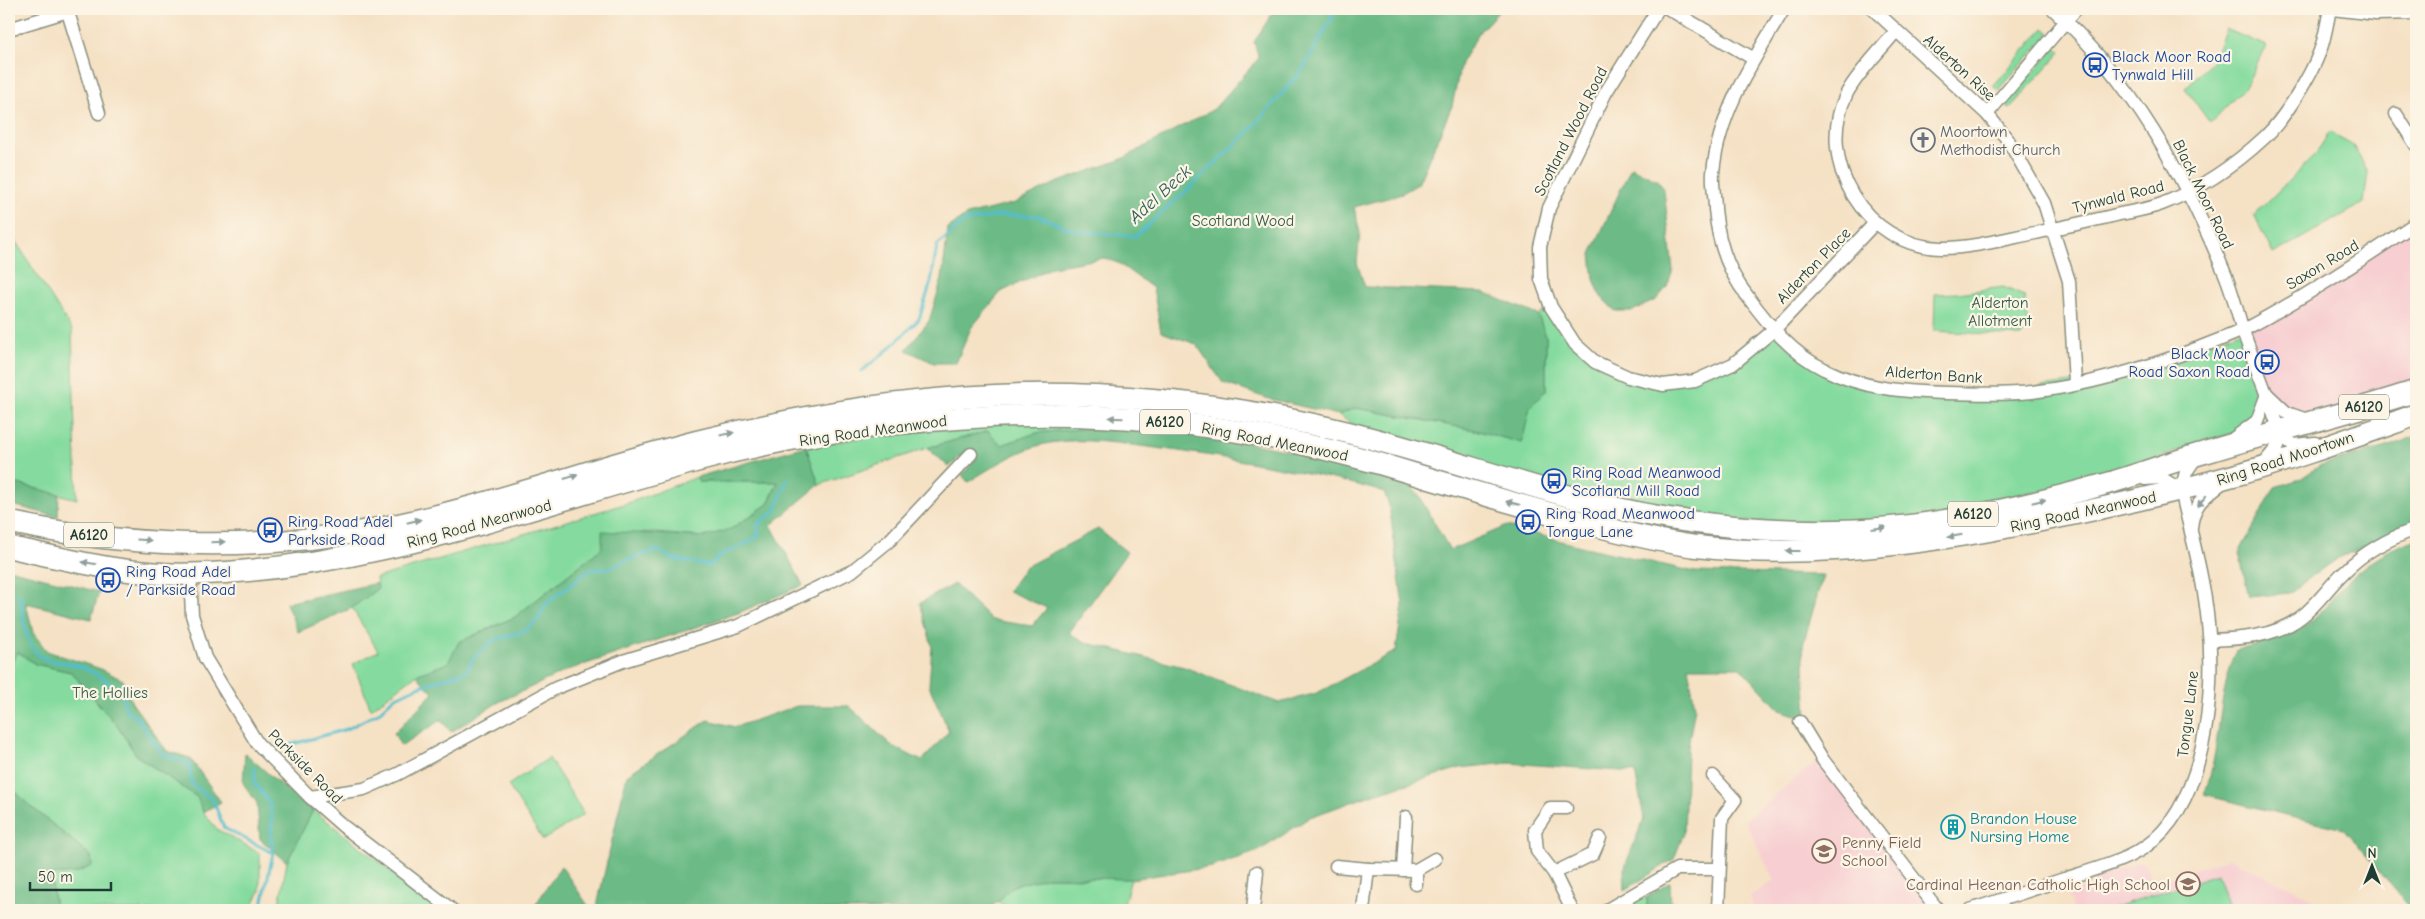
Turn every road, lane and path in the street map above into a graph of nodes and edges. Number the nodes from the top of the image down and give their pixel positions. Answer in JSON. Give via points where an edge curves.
{"nodes":[{"id":1,"x":1658,"y":9,"type":"edge"},
{"id":2,"x":1669,"y":9,"type":"edge"},
{"id":3,"x":1784,"y":9,"type":"edge"},
{"id":4,"x":1873,"y":9,"type":"edge"},
{"id":5,"x":2053,"y":9,"type":"edge"},
{"id":6,"x":2076,"y":9,"type":"edge"},
{"id":7,"x":2331,"y":9,"type":"edge"},
{"id":8,"x":68,"y":10,"type":"edge"},
{"id":9,"x":2416,"y":14,"type":"edge"},
{"id":10,"x":2067,"y":21,"type":"junction"},
{"id":11,"x":9,"y":29,"type":"edge"},
{"id":12,"x":1896,"y":31,"type":"junction"},
{"id":13,"x":1754,"y":59,"type":"junction"},
{"id":14,"x":99,"y":113,"type":"dead end"},
{"id":15,"x":1987,"y":114,"type":"junction"},
{"id":16,"x":2396,"y":114,"type":"dead end"},
{"id":17,"x":2416,"y":145,"type":"edge"},
{"id":18,"x":2188,"y":193,"type":"junction"},
{"id":19,"x":1875,"y":223,"type":"junction"},
{"id":20,"x":2416,"y":223,"type":"edge"},
{"id":21,"x":2054,"y":229,"type":"junction"},
{"id":22,"x":1774,"y":330,"type":"junction"},
{"id":23,"x":2243,"y":330,"type":"junction"},
{"id":24,"x":2075,"y":384,"type":"junction"},
{"id":25,"x":2416,"y":391,"type":"edge"},
{"id":26,"x":2267,"y":394,"type":"junction"},
{"id":27,"x":2416,"y":416,"type":"edge"},
{"id":28,"x":2312,"y":422,"type":"junction"},
{"id":29,"x":2280,"y":432,"type":"junction"},
{"id":30,"x":2347,"y":438,"type":"junction"},
{"id":31,"x":2208,"y":451,"type":"junction"},
{"id":32,"x":971,"y":454,"type":"dead end"},
{"id":33,"x":2261,"y":468,"type":"junction"},
{"id":34,"x":2230,"y":477,"type":"junction"},
{"id":35,"x":2113,"y":482,"type":"junction"},
{"id":36,"x":2181,"y":490,"type":"junction"},
{"id":37,"x":9,"y":522,"type":"edge"},
{"id":38,"x":2416,"y":530,"type":"edge"},
{"id":39,"x":2191,"y":534,"type":"junction"},
{"id":40,"x":9,"y":547,"type":"edge"},
{"id":41,"x":190,"y":574,"type":"junction"},
{"id":42,"x":2210,"y":640,"type":"junction"},
{"id":43,"x":1800,"y":722,"type":"dead end"},
{"id":44,"x":1713,"y":776,"type":"dead end"},
{"id":45,"x":310,"y":797,"type":"junction"},
{"id":46,"x":1566,"y":808,"type":"dead end"},
{"id":47,"x":1406,"y":817,"type":"dead end"},
{"id":48,"x":1600,"y":838,"type":"dead end"},
{"id":49,"x":1435,"y":859,"type":"dead end"},
{"id":50,"x":1336,"y":866,"type":"dead end"},
{"id":51,"x":1368,"y":869,"type":"junction"},
{"id":52,"x":1719,"y":869,"type":"junction"},
{"id":53,"x":1410,"y":870,"type":"junction"},
{"id":54,"x":1257,"y":872,"type":"dead end"},
{"id":55,"x":1554,"y":873,"type":"junction"},
{"id":56,"x":1416,"y":884,"type":"dead end"},
{"id":57,"x":452,"y":910,"type":"edge"},
{"id":58,"x":1253,"y":910,"type":"edge"},
{"id":59,"x":1363,"y":910,"type":"edge"},
{"id":60,"x":1572,"y":910,"type":"edge"},
{"id":61,"x":1607,"y":910,"type":"edge"},
{"id":62,"x":1718,"y":910,"type":"edge"},
{"id":63,"x":1938,"y":910,"type":"edge"},
{"id":64,"x":1970,"y":910,"type":"edge"}],
"edges":[{"from":1,"to":22,"type":"street","name":"Scotland Wood Road","via":[[1606,92],[1548,208],[1540,247],[1541,279],[1551,308],[1575,344],[1595,362],[1628,377],[1663,384],[1695,381],[1733,364]]},
{"from":2,"to":13,"type":"street"},
{"from":3,"to":13,"type":"street","name":"Alderton Bank"},
{"from":4,"to":12,"type":"street","name":"Alderton Rise"},
{"from":5,"to":10,"type":"street","name":"Black Moor Road"},
{"from":6,"to":10,"type":"street"},
{"from":7,"to":9,"type":"street"},
{"from":7,"to":18,"type":"street","name":"Tynwald Road","via":[[2320,51],[2308,75],[2266,136],[2227,169]]},
{"from":8,"to":11,"type":"street"},
{"from":8,"to":14,"type":"street"},
{"from":10,"to":15,"type":"street"},
{"from":10,"to":18,"type":"street","name":"Black Moor Road","via":[[2141,111],[2175,165]]},
{"from":12,"to":15,"type":"street","name":"Alderton Rise"},
{"from":12,"to":19,"type":"street","name":"Tynwald Road","via":[[1847,94],[1837,132],[1838,158],[1847,185],[1857,203]]},
{"from":13,"to":22,"type":"street","name":"Alderton Bank","via":[[1722,129],[1712,174],[1724,257],[1740,287]]},
{"from":15,"to":21,"type":"street","name":"Alderton Rise","via":[[2008,140],[2044,203]]},
{"from":16,"to":17,"type":"street"},
{"from":18,"to":21,"type":"street","name":"Tynwald Road","via":[[2160,205]]},
{"from":18,"to":23,"type":"street","name":"Black Moor Road","via":[[2226,275]]},
{"from":19,"to":21,"type":"street","name":"Tynwald Road","via":[[1906,240],[1940,248]]},
{"from":19,"to":22,"type":"street","name":"Alderton Place"},
{"from":20,"to":23,"type":"street","name":"Saxon Road"},
{"from":21,"to":24,"type":"street","name":"Alderton Rise","via":[[2069,281]]},
{"from":22,"to":24,"type":"street","name":"Alderton Bank","via":[[1795,352],[1824,369],[1863,385],[1906,392],[1993,394]]},
{"from":23,"to":24,"type":"street","name":"Alderton Bank","via":[[2172,358]]},
{"from":23,"to":26,"type":"street","name":"Black Moor Road"},
{"from":25,"to":28,"type":"highway","name":"Ring Road Moortown","number":"A6120"},
{"from":26,"to":28,"type":"street","name":"Black Moor Road","via":[[2287,413]]},
{"from":26,"to":29,"type":"street","name":"Black Moor Road"},
{"from":26,"to":31,"type":"street","via":[[2257,421],[2242,434]]},
{"from":27,"to":30,"type":"highway","name":"Ring Road Moortown","number":"A6120"},
{"from":28,"to":29,"type":"highway","name":"Ring Road Moortown","number":"A6120"},
{"from":29,"to":30,"type":"street","via":[[2294,445]]},
{"from":29,"to":31,"type":"highway","name":"Ring Road Moortown","number":"A6120"},
{"from":29,"to":33,"type":"street","via":[[2278,446]]},
{"from":30,"to":33,"type":"highway","name":"Ring Road Moortown","number":"A6120"},
{"from":31,"to":35,"type":"highway","name":"Ring Road Meanwood","number":"A6120"},
{"from":31,"to":36,"type":"street","via":[[2191,462]]},
{"from":32,"to":45,"type":"street","via":[[890,540],[852,571],[738,626],[623,661],[556,688],[364,790]]},
{"from":33,"to":34,"type":"highway","name":"Ring Road Moortown","number":"A6120"},
{"from":34,"to":36,"type":"highway","name":"Ring Road Moortown","number":"A6120"},
{"from":34,"to":39,"type":"street","name":"Tongue Lane","one_way":true,"via":[[2202,498],[2192,517]]},
{"from":35,"to":36,"type":"street","name":"Ring Road Meanwood","via":[[2161,478]]},
{"from":37,"to":35,"type":"highway","name":"Ring Road Meanwood","number":"A6120","one_way":true,"via":[[112,538],[169,542],[282,541],[357,532],[415,521],[697,441],[807,417],[970,396],[1147,399],[1241,411],[1314,424],[1625,510],[1737,526],[1797,530],[1877,528],[1944,520],[2037,502]]},
{"from":36,"to":39,"type":"street","name":"Tongue Lane"},
{"from":36,"to":41,"type":"highway","name":"Ring Road Meanwood","number":"A6120","one_way":true,"via":[[2043,521],[1944,538],[1869,548],[1769,551],[1692,546],[1618,532],[1310,446],[1229,429],[1139,418],[968,417],[799,439],[704,459],[368,553],[288,566]]},
{"from":38,"to":42,"type":"street","via":[[2388,539],[2366,552],[2301,617],[2254,638]]},
{"from":39,"to":42,"type":"street","name":"Tongue Lane"},
{"from":41,"to":40,"type":"highway","number":"A6120","one_way":true,"via":[[153,573]]},
{"from":41,"to":45,"type":"street","name":"Parkside Road","via":[[192,615],[205,658],[258,743]]},
{"from":42,"to":64,"type":"street","name":"Tongue Lane","via":[[2210,686],[2202,749],[2188,795],[2162,832],[2144,848],[2101,867]]},
{"from":43,"to":63,"type":"street","via":[[1823,760]]},
{"from":44,"to":52,"type":"street","via":[[1735,800],[1722,818]]},
{"from":45,"to":57,"type":"street","name":"Parkside Road"},
{"from":46,"to":55,"type":"street","via":[[1550,808],[1535,830],[1537,851]]},
{"from":47,"to":53,"type":"street"},
{"from":48,"to":55,"type":"street","via":[[1594,854]]},
{"from":49,"to":53,"type":"street"},
{"from":50,"to":51,"type":"street"},
{"from":51,"to":53,"type":"street"},
{"from":51,"to":59,"type":"street"},
{"from":52,"to":61,"type":"street","via":[[1676,869]]},
{"from":52,"to":62,"type":"street"},
{"from":53,"to":56,"type":"street"},
{"from":54,"to":58,"type":"street"},
{"from":55,"to":60,"type":"street"}]}
